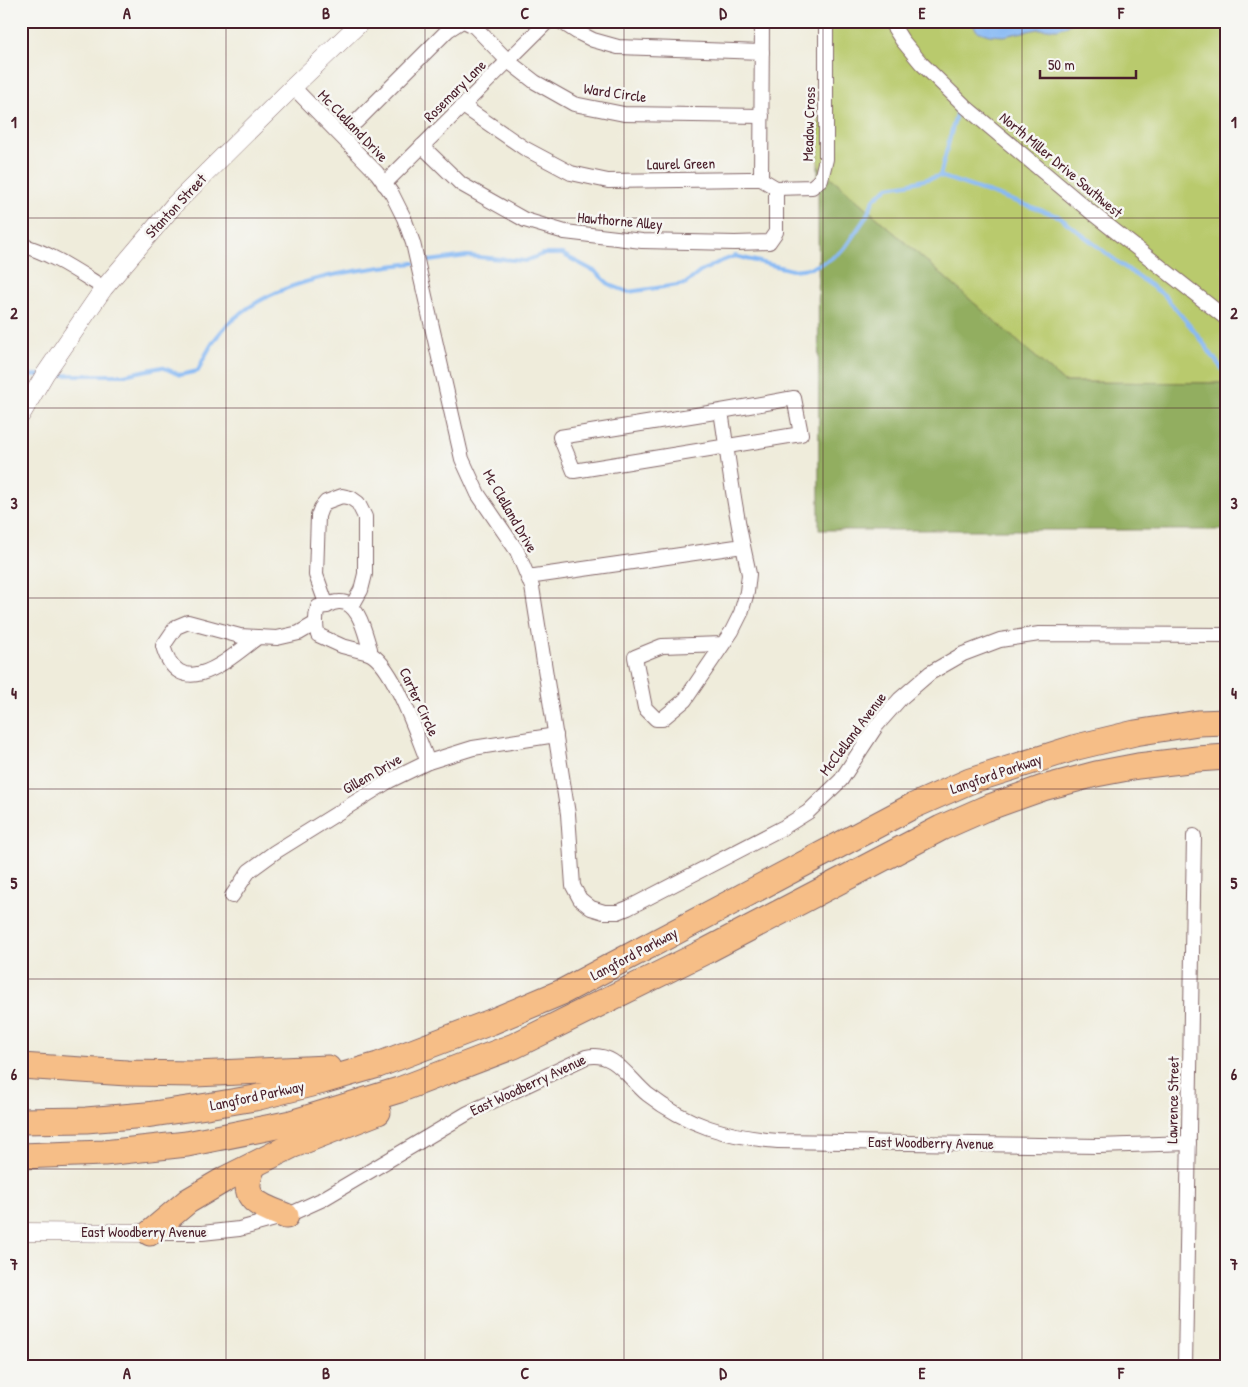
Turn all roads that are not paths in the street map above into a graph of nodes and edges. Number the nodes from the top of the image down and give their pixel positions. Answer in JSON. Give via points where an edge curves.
{"nodes":[{"id":1,"x":362,"y":21,"type":"edge"},
{"id":2,"x":463,"y":21,"type":"edge"},
{"id":3,"x":548,"y":21,"type":"edge"},
{"id":4,"x":560,"y":21,"type":"edge"},
{"id":5,"x":762,"y":21,"type":"edge"},
{"id":6,"x":826,"y":21,"type":"edge"},
{"id":7,"x":890,"y":21,"type":"edge"},
{"id":8,"x":762,"y":52,"type":"junction"},
{"id":9,"x":508,"y":61,"type":"junction"},
{"id":10,"x":293,"y":87,"type":"junction"},
{"id":11,"x":463,"y":106,"type":"junction"},
{"id":12,"x":762,"y":116,"type":"junction"},
{"id":13,"x":356,"y":122,"type":"dead end"},
{"id":14,"x":422,"y":146,"type":"junction"},
{"id":15,"x":762,"y":179,"type":"junction"},
{"id":16,"x":384,"y":184,"type":"junction"},
{"id":17,"x":776,"y":188,"type":"junction"},
{"id":18,"x":21,"y":245,"type":"edge"},
{"id":19,"x":104,"y":288,"type":"junction"},
{"id":20,"x":1227,"y":319,"type":"edge"},
{"id":21,"x":721,"y":412,"type":"junction"},
{"id":22,"x":21,"y":415,"type":"edge"},
{"id":23,"x":726,"y":447,"type":"junction"},
{"id":24,"x":743,"y":546,"type":"junction"},
{"id":25,"x":528,"y":578,"type":"junction"},
{"id":26,"x":327,"y":606,"type":"junction"},
{"id":27,"x":352,"y":606,"type":"junction"},
{"id":28,"x":316,"y":623,"type":"junction"},
{"id":29,"x":1227,"y":635,"type":"edge"},
{"id":30,"x":258,"y":637,"type":"junction"},
{"id":31,"x":723,"y":644,"type":"junction"},
{"id":32,"x":370,"y":653,"type":"junction"},
{"id":33,"x":1227,"y":722,"type":"edge"},
{"id":34,"x":556,"y":735,"type":"junction"},
{"id":35,"x":1227,"y":757,"type":"edge"},
{"id":36,"x":428,"y":762,"type":"junction"},
{"id":37,"x":1194,"y":836,"type":"dead end"},
{"id":38,"x":667,"y":888,"type":"joint"},
{"id":39,"x":232,"y":896,"type":"dead end"},
{"id":40,"x":514,"y":1046,"type":"junction"},
{"id":41,"x":378,"y":1065,"type":"junction"},
{"id":42,"x":21,"y":1066,"type":"edge"},
{"id":43,"x":21,"y":1122,"type":"edge"},
{"id":44,"x":1189,"y":1143,"type":"junction"},
{"id":45,"x":21,"y":1156,"type":"edge"},
{"id":46,"x":254,"y":1164,"type":"junction"},
{"id":47,"x":286,"y":1216,"type":"junction"},
{"id":48,"x":21,"y":1232,"type":"edge"},
{"id":49,"x":150,"y":1234,"type":"junction"},
{"id":50,"x":1184,"y":1366,"type":"edge"}],
"edges":[{"from":1,"to":10,"type":"street","name":"Stanton Street"},
{"from":2,"to":9,"type":"street","name":"Ward Circle","via":[[474,26]]},
{"from":2,"to":13,"type":"street","name":"Ward Circle","via":[[448,30]]},
{"from":3,"to":9,"type":"street","name":"Rosemary Lane"},
{"from":4,"to":8,"type":"street","via":[[593,40],[618,47]]},
{"from":5,"to":8,"type":"street"},
{"from":6,"to":17,"type":"street","name":"Meadow Cross","via":[[826,159],[821,179],[812,187]]},
{"from":7,"to":20,"type":"street","name":"North Miller Drive Southwest","via":[[921,64],[966,106],[1092,213]]},
{"from":8,"to":12,"type":"street"},
{"from":9,"to":11,"type":"street","name":"Rosemary Lane"},
{"from":9,"to":12,"type":"street","name":"Ward Circle","via":[[535,82],[574,104],[624,114]]},
{"from":10,"to":16,"type":"street","name":"Mc Clelland Drive"},
{"from":10,"to":19,"type":"street","name":"Stanton Street","via":[[175,204]]},
{"from":11,"to":14,"type":"street","name":"Rosemary Lane"},
{"from":11,"to":15,"type":"street","name":"Laurel Green","via":[[524,148],[571,173],[608,181]]},
{"from":12,"to":15,"type":"street"},
{"from":14,"to":16,"type":"street","name":"Rosemary Lane"},
{"from":14,"to":17,"type":"street","name":"Hawthorne Alley","via":[[461,184],[525,220],[565,232],[642,241],[769,242],[776,232]]},
{"from":15,"to":17,"type":"street"},
{"from":16,"to":25,"type":"street","name":"Mc Clelland Drive","via":[[404,218],[413,243],[462,459],[478,494],[517,551]]},
{"from":18,"to":19,"type":"street","via":[[60,261]]},
{"from":19,"to":22,"type":"street","name":"Stanton Street"},
{"from":21,"to":23,"type":"street"},
{"from":21,"to":23,"type":"street","via":[[794,398],[801,434]]},
{"from":21,"to":23,"type":"street","via":[[560,436],[574,471]]},
{"from":23,"to":24,"type":"street"},
{"from":24,"to":25,"type":"street"},
{"from":24,"to":31,"type":"street","via":[[749,574],[747,592],[741,614]]},
{"from":25,"to":34,"type":"street","name":"Mc Clelland Drive"},
{"from":26,"to":27,"type":"street","via":[[340,602]]},
{"from":26,"to":27,"type":"street","via":[[316,575],[318,516],[326,502],[342,496],[358,503],[365,517],[365,574]]},
{"from":26,"to":28,"type":"street","via":[[318,607]]},
{"from":27,"to":32,"type":"street","name":"Carter Circle"},
{"from":28,"to":30,"type":"street","via":[[299,633],[277,638]]},
{"from":28,"to":32,"type":"street","via":[[318,635],[342,646]]},
{"from":29,"to":38,"type":"street","name":"McClelland Avenue","via":[[1039,634],[1000,640],[963,654],[930,673],[900,699],[877,726],[841,780],[808,812]]},
{"from":30,"to":30,"type":"street","via":[[240,636],[188,622],[176,627],[163,646],[175,669],[191,676],[204,674]]},
{"from":31,"to":31,"type":"street","via":[[685,700],[662,719],[656,719],[646,708],[635,657],[662,646]]},
{"from":32,"to":36,"type":"street","name":"Carter Circle","via":[[398,688]]},
{"from":33,"to":41,"type":"highway","name":"Langford Parkway","via":[[1135,733],[970,781],[911,807],[562,992]]},
{"from":34,"to":36,"type":"street","name":"Gillem Drive","via":[[472,748]]},
{"from":34,"to":38,"type":"street","name":"Mc Clelland Drive","via":[[568,814],[573,886],[580,899],[591,908],[618,912]]},
{"from":35,"to":40,"type":"highway","name":"Langford Parkway","via":[[1138,766],[1096,774],[1042,788],[984,809],[934,831],[706,951]]},
{"from":36,"to":39,"type":"street","name":"Gillem Drive","via":[[389,780],[275,852],[249,871]]},
{"from":37,"to":44,"type":"street","name":"Lawrence Street"},
{"from":40,"to":45,"type":"highway","name":"Langford Parkway","via":[[399,1090],[290,1123],[187,1144],[104,1153]]},
{"from":40,"to":46,"type":"highway","via":[[433,1091],[291,1146]]},
{"from":41,"to":42,"type":"highway","via":[[195,1074]]},
{"from":41,"to":43,"type":"highway","name":"Langford Parkway","via":[[255,1098],[206,1106],[146,1115]]},
{"from":44,"to":47,"type":"street","name":"East Woodberry Avenue","via":[[1098,1146],[749,1139],[714,1130],[680,1116],[647,1093],[612,1060],[595,1055],[468,1113],[321,1200]]},
{"from":44,"to":50,"type":"street","name":"Lawrence Street"},
{"from":46,"to":47,"type":"highway","via":[[248,1181],[252,1199]]},
{"from":46,"to":49,"type":"highway","via":[[188,1201]]},
{"from":47,"to":49,"type":"street","name":"East Woodberry Avenue","via":[[202,1233]]},
{"from":48,"to":49,"type":"street","name":"East Woodberry Avenue"}]}
